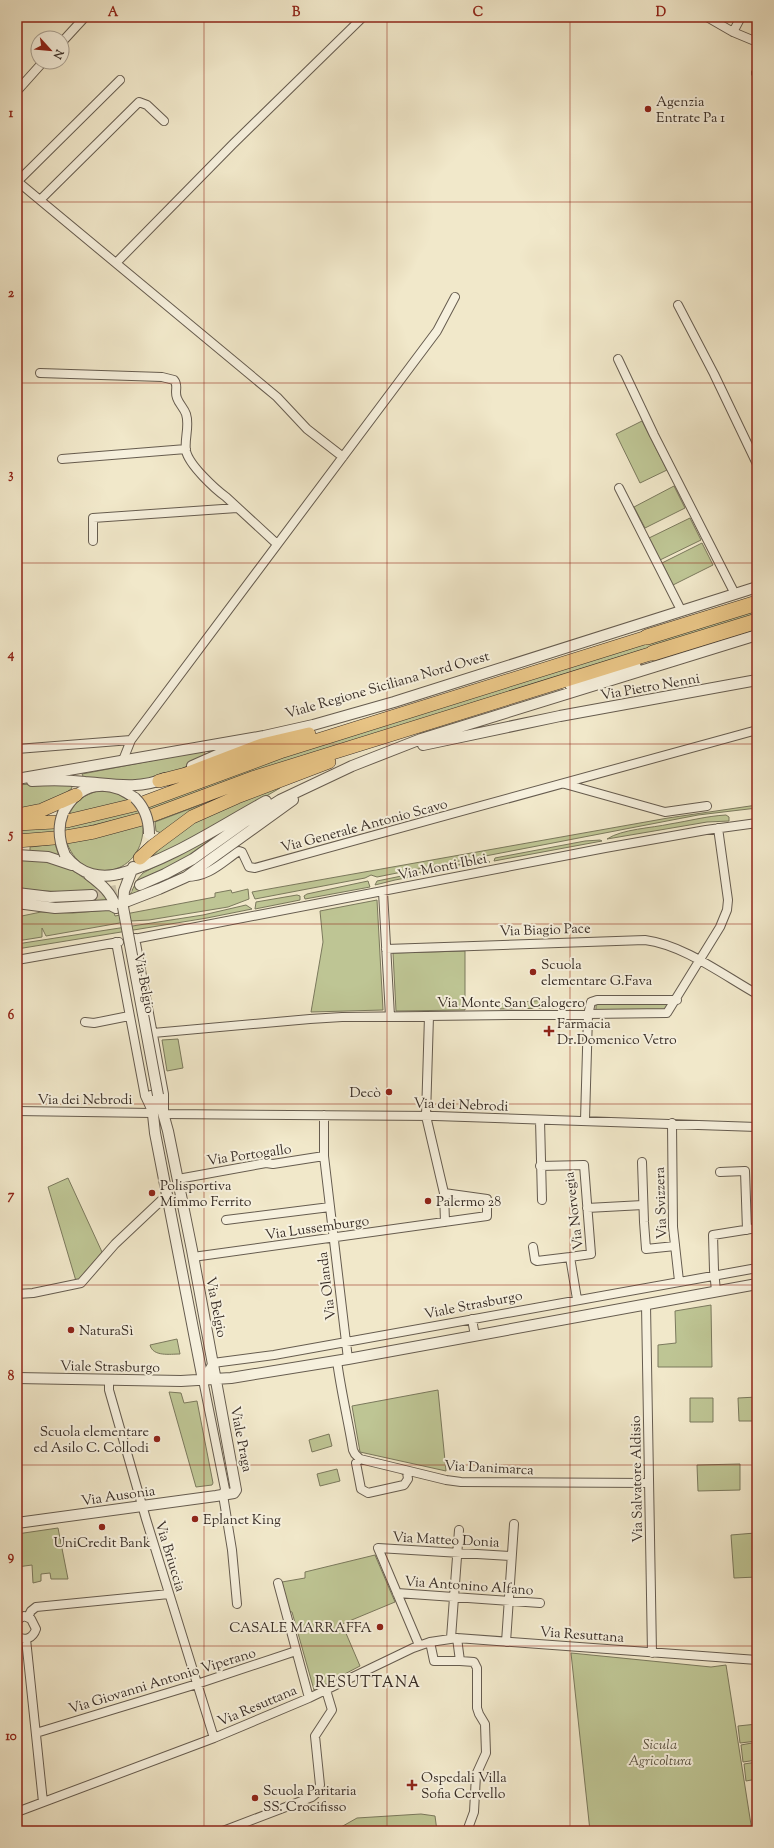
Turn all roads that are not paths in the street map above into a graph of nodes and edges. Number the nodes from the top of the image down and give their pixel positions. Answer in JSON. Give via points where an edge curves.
{"nodes":[{"id":1,"x":86,"y":17,"type":"edge"},
{"id":2,"x":363,"y":17,"type":"edge"},
{"id":3,"x":708,"y":17,"type":"edge"},
{"id":4,"x":741,"y":17,"type":"edge"},
{"id":5,"x":733,"y":32,"type":"junction"},
{"id":6,"x":70,"y":34,"type":"edge"},
{"id":7,"x":757,"y":42,"type":"edge"},
{"id":8,"x":36,"y":70,"type":"edge"},
{"id":9,"x":120,"y":80,"type":"dead end"},
{"id":10,"x":17,"y":91,"type":"edge"},
{"id":11,"x":164,"y":121,"type":"dead end"},
{"id":12,"x":17,"y":182,"type":"edge"},
{"id":13,"x":40,"y":200,"type":"junction"},
{"id":14,"x":116,"y":263,"type":"junction"},
{"id":15,"x":455,"y":297,"type":"dead end"},
{"id":16,"x":678,"y":306,"type":"dead end"},
{"id":17,"x":618,"y":359,"type":"dead end"},
{"id":18,"x":40,"y":373,"type":"dead end"},
{"id":19,"x":186,"y":450,"type":"junction"},
{"id":20,"x":343,"y":456,"type":"junction"},
{"id":21,"x":62,"y":459,"type":"dead end"},
{"id":22,"x":757,"y":464,"type":"edge"},
{"id":23,"x":618,"y":488,"type":"dead end"},
{"id":24,"x":237,"y":508,"type":"junction"},
{"id":25,"x":93,"y":542,"type":"dead end"},
{"id":26,"x":277,"y":544,"type":"junction"},
{"id":27,"x":757,"y":587,"type":"edge"},
{"id":28,"x":735,"y":594,"type":"junction"},
{"id":29,"x":757,"y":603,"type":"edge"},
{"id":30,"x":681,"y":610,"type":"junction"},
{"id":31,"x":757,"y":621,"type":"edge"},
{"id":32,"x":757,"y":636,"type":"edge"},
{"id":33,"x":647,"y":637,"type":"joint"},
{"id":34,"x":653,"y":653,"type":"joint"},
{"id":35,"x":694,"y":655,"type":"junction"},
{"id":36,"x":757,"y":680,"type":"edge"},
{"id":37,"x":505,"y":698,"type":"junction"},
{"id":38,"x":449,"y":699,"type":"junction"},
{"id":39,"x":539,"y":703,"type":"junction"},
{"id":40,"x":454,"y":714,"type":"junction"},
{"id":41,"x":548,"y":718,"type":"junction"},
{"id":42,"x":757,"y":730,"type":"edge"},
{"id":43,"x":264,"y":736,"type":"junction"},
{"id":44,"x":131,"y":740,"type":"junction"},
{"id":45,"x":17,"y":749,"type":"edge"},
{"id":46,"x":382,"y":754,"type":"junction"},
{"id":47,"x":123,"y":760,"type":"junction"},
{"id":48,"x":352,"y":766,"type":"junction"},
{"id":49,"x":17,"y":780,"type":"edge"},
{"id":50,"x":159,"y":781,"type":"junction"},
{"id":51,"x":320,"y":782,"type":"junction"},
{"id":52,"x":564,"y":784,"type":"junction"},
{"id":53,"x":105,"y":785,"type":"junction"},
{"id":54,"x":76,"y":795,"type":"junction"},
{"id":55,"x":138,"y":802,"type":"junction"},
{"id":56,"x":708,"y":806,"type":"dead end"},
{"id":57,"x":17,"y":815,"type":"edge"},
{"id":58,"x":61,"y":819,"type":"junction"},
{"id":59,"x":757,"y":823,"type":"edge"},
{"id":60,"x":17,"y":824,"type":"edge"},
{"id":61,"x":718,"y":828,"type":"junction"},
{"id":62,"x":17,"y":841,"type":"edge"},
{"id":63,"x":17,"y":855,"type":"edge"},
{"id":64,"x":136,"y":864,"type":"junction"},
{"id":65,"x":82,"y":871,"type":"junction"},
{"id":66,"x":186,"y":877,"type":"junction"},
{"id":67,"x":140,"y":885,"type":"tunnel mouth"},
{"id":68,"x":383,"y":892,"type":"junction"},
{"id":69,"x":17,"y":893,"type":"edge"},
{"id":70,"x":92,"y":895,"type":"tunnel mouth"},
{"id":71,"x":17,"y":903,"type":"edge"},
{"id":72,"x":120,"y":908,"type":"junction"},
{"id":73,"x":135,"y":939,"type":"joint"},
{"id":74,"x":386,"y":949,"type":"junction"},
{"id":75,"x":17,"y":960,"type":"edge"},
{"id":76,"x":700,"y":961,"type":"junction"},
{"id":77,"x":757,"y":994,"type":"edge"},
{"id":78,"x":677,"y":1000,"type":"junction"},
{"id":79,"x":588,"y":1015,"type":"junction"},
{"id":80,"x":129,"y":1016,"type":"junction"},
{"id":81,"x":390,"y":1016,"type":"junction"},
{"id":82,"x":429,"y":1016,"type":"junction"},
{"id":83,"x":85,"y":1022,"type":"dead end"},
{"id":84,"x":154,"y":1033,"type":"junction"},
{"id":85,"x":154,"y":1095,"type":"junction"},
{"id":86,"x":17,"y":1112,"type":"edge"},
{"id":87,"x":152,"y":1112,"type":"junction"},
{"id":88,"x":164,"y":1114,"type":"junction"},
{"id":89,"x":324,"y":1115,"type":"junction"},
{"id":90,"x":426,"y":1116,"type":"junction"},
{"id":91,"x":540,"y":1120,"type":"junction"},
{"id":92,"x":585,"y":1120,"type":"junction"},
{"id":93,"x":672,"y":1123,"type":"junction"},
{"id":94,"x":757,"y":1127,"type":"edge"},
{"id":95,"x":324,"y":1156,"type":"junction"},
{"id":96,"x":642,"y":1162,"type":"dead end"},
{"id":97,"x":540,"y":1166,"type":"junction"},
{"id":98,"x":720,"y":1172,"type":"dead end"},
{"id":99,"x":178,"y":1179,"type":"junction"},
{"id":100,"x":444,"y":1193,"type":"junction"},
{"id":101,"x":167,"y":1195,"type":"junction"},
{"id":102,"x":542,"y":1200,"type":"dead end"},
{"id":103,"x":643,"y":1205,"type":"junction"},
{"id":104,"x":330,"y":1207,"type":"junction"},
{"id":105,"x":587,"y":1208,"type":"junction"},
{"id":106,"x":186,"y":1218,"type":"junction"},
{"id":107,"x":172,"y":1220,"type":"junction"},
{"id":108,"x":226,"y":1220,"type":"dead end"},
{"id":109,"x":445,"y":1222,"type":"junction"},
{"id":110,"x":757,"y":1228,"type":"edge"},
{"id":111,"x":747,"y":1230,"type":"junction"},
{"id":112,"x":333,"y":1237,"type":"junction"},
{"id":113,"x":190,"y":1240,"type":"junction"},
{"id":114,"x":177,"y":1243,"type":"junction"},
{"id":115,"x":675,"y":1246,"type":"junction"},
{"id":116,"x":533,"y":1247,"type":"dead end"},
{"id":117,"x":193,"y":1257,"type":"junction"},
{"id":118,"x":570,"y":1257,"type":"junction"},
{"id":119,"x":757,"y":1268,"type":"edge"},
{"id":120,"x":714,"y":1275,"type":"junction"},
{"id":121,"x":679,"y":1281,"type":"junction"},
{"id":122,"x":757,"y":1284,"type":"edge"},
{"id":123,"x":716,"y":1291,"type":"junction"},
{"id":124,"x":17,"y":1294,"type":"edge"},
{"id":125,"x":577,"y":1299,"type":"junction"},
{"id":126,"x":646,"y":1305,"type":"junction"},
{"id":127,"x":472,"y":1319,"type":"junction"},
{"id":128,"x":475,"y":1336,"type":"junction"},
{"id":129,"x":346,"y":1342,"type":"junction"},
{"id":130,"x":348,"y":1359,"type":"junction"},
{"id":131,"x":337,"y":1361,"type":"junction"},
{"id":132,"x":214,"y":1363,"type":"junction"},
{"id":133,"x":17,"y":1378,"type":"edge"},
{"id":134,"x":216,"y":1379,"type":"junction"},
{"id":135,"x":109,"y":1380,"type":"junction"},
{"id":136,"x":203,"y":1380,"type":"junction"},
{"id":137,"x":360,"y":1460,"type":"junction"},
{"id":138,"x":404,"y":1470,"type":"junction"},
{"id":139,"x":649,"y":1483,"type":"junction"},
{"id":140,"x":224,"y":1494,"type":"junction"},
{"id":141,"x":143,"y":1506,"type":"junction"},
{"id":142,"x":17,"y":1523,"type":"edge"},
{"id":143,"x":514,"y":1524,"type":"dead end"},
{"id":144,"x":459,"y":1530,"type":"dead end"},
{"id":145,"x":457,"y":1553,"type":"junction"},
{"id":146,"x":512,"y":1556,"type":"junction"},
{"id":147,"x":278,"y":1583,"type":"dead end"},
{"id":148,"x":397,"y":1592,"type":"junction"},
{"id":149,"x":169,"y":1594,"type":"junction"},
{"id":150,"x":454,"y":1596,"type":"junction"},
{"id":151,"x":508,"y":1600,"type":"junction"},
{"id":152,"x":540,"y":1602,"type":"dead end"},
{"id":153,"x":238,"y":1604,"type":"dead end"},
{"id":154,"x":28,"y":1617,"type":"junction"},
{"id":155,"x":17,"y":1620,"type":"edge"},
{"id":156,"x":17,"y":1636,"type":"edge"},
{"id":157,"x":454,"y":1638,"type":"junction"},
{"id":158,"x":26,"y":1639,"type":"junction"},
{"id":159,"x":430,"y":1642,"type":"junction"},
{"id":160,"x":506,"y":1642,"type":"junction"},
{"id":161,"x":419,"y":1645,"type":"junction"},
{"id":162,"x":296,"y":1651,"type":"junction"},
{"id":163,"x":652,"y":1653,"type":"junction"},
{"id":164,"x":757,"y":1660,"type":"edge"},
{"id":165,"x":460,"y":1661,"type":"junction"},
{"id":166,"x":197,"y":1684,"type":"junction"},
{"id":167,"x":326,"y":1690,"type":"junction"},
{"id":168,"x":309,"y":1698,"type":"junction"},
{"id":169,"x":36,"y":1733,"type":"junction"},
{"id":170,"x":214,"y":1738,"type":"junction"},
{"id":171,"x":43,"y":1802,"type":"junction"},
{"id":172,"x":17,"y":1812,"type":"edge"},
{"id":173,"x":223,"y":1831,"type":"edge"},
{"id":174,"x":467,"y":1831,"type":"edge"}],
"edges":[{"from":1,"to":6,"type":"street"},
{"from":2,"to":14,"type":"street"},
{"from":3,"to":5,"type":"street"},
{"from":4,"to":5,"type":"street"},
{"from":5,"to":7,"type":"street"},
{"from":8,"to":10,"type":"street"},
{"from":9,"to":12,"type":"street"},
{"from":11,"to":13,"type":"street","via":[[147,105],[139,102]]},
{"from":12,"to":13,"type":"street"},
{"from":13,"to":14,"type":"street"},
{"from":14,"to":20,"type":"street","via":[[277,397],[307,429]]},
{"from":15,"to":20,"type":"street","via":[[437,331]]},
{"from":16,"to":22,"type":"street"},
{"from":17,"to":28,"type":"street"},
{"from":18,"to":19,"type":"street","via":[[162,377],[174,380],[177,398],[186,415]]},
{"from":19,"to":21,"type":"street"},
{"from":19,"to":24,"type":"street","via":[[198,470]]},
{"from":20,"to":26,"type":"street"},
{"from":23,"to":30,"type":"street"},
{"from":24,"to":25,"type":"street","via":[[93,518]]},
{"from":24,"to":26,"type":"street"},
{"from":26,"to":44,"type":"street"},
{"from":27,"to":28,"type":"street","name":"Viale Regione Siciliana Nord Ovest"},
{"from":28,"to":30,"type":"street","name":"Viale Regione Siciliana Nord Ovest"},
{"from":29,"to":33,"type":"highway"},
{"from":30,"to":43,"type":"street","name":"Viale Regione Siciliana Nord Ovest","via":[[394,702]]},
{"from":31,"to":34,"type":"highway"},
{"from":32,"to":35,"type":"street"},
{"from":33,"to":38,"type":"main road"},
{"from":34,"to":37,"type":"main road"},
{"from":35,"to":37,"type":"street","via":[[667,659],[566,686]]},
{"from":35,"to":39,"type":"street"},
{"from":36,"to":41,"type":"street","name":"Via Pietro Nenni"},
{"from":37,"to":40,"type":"main road"},
{"from":38,"to":50,"type":"main road","via":[[262,745],[186,774]]},
{"from":38,"to":55,"type":"main road","via":[[283,751]]},
{"from":39,"to":41,"type":"street","name":"Via Pietro Nenni","via":[[526,710],[524,716],[530,719]]},
{"from":39,"to":46,"type":"street"},
{"from":40,"to":62,"type":"main road","via":[[252,778],[147,817],[94,832]]},
{"from":40,"to":64,"type":"main road","via":[[192,817],[166,836]]},
{"from":41,"to":46,"type":"street","name":"Via Pietro Nenni"},
{"from":42,"to":52,"type":"street","name":"Via Generale Antonio Scavo"},
{"from":43,"to":47,"type":"street","name":"Viale Regione Siciliana Nord Ovest"},
{"from":43,"to":50,"type":"street"},
{"from":44,"to":45,"type":"street"},
{"from":44,"to":47,"type":"street"},
{"from":46,"to":48,"type":"street"},
{"from":47,"to":49,"type":"street","name":"Viale Regione Siciliana Nord Ovest"},
{"from":48,"to":51,"type":"street"},
{"from":48,"to":64,"type":"street","via":[[284,792],[151,863]]},
{"from":49,"to":53,"type":"street"},
{"from":50,"to":53,"type":"street"},
{"from":51,"to":66,"type":"street"},
{"from":51,"to":67,"type":"street","via":[[268,808],[178,868]]},
{"from":52,"to":56,"type":"street","via":[[665,812]]},
{"from":52,"to":66,"type":"street","name":"Via Generale Antonio Scavo","via":[[255,868],[248,867],[245,856],[239,851],[211,872]]},
{"from":53,"to":54,"type":"street","via":[[89,788]]},
{"from":53,"to":55,"type":"street","via":[[120,789]]},
{"from":54,"to":57,"type":"main road","via":[[42,810]]},
{"from":54,"to":58,"type":"street"},
{"from":55,"to":58,"type":"main road"},
{"from":55,"to":64,"type":"street","bridge":true,"via":[[147,818],[149,834],[147,846]]},
{"from":58,"to":60,"type":"main road"},
{"from":58,"to":65,"type":"street","bridge":true,"via":[[59,833],[65,855]]},
{"from":59,"to":61,"type":"street","name":"Via Monti Iblei"},
{"from":61,"to":68,"type":"street","name":"Via Monti Iblei"},
{"from":61,"to":76,"type":"street","name":"Via Monte San Calogero","via":[[728,900],[727,910]]},
{"from":63,"to":65,"type":"street","via":[[48,856]]},
{"from":64,"to":65,"type":"street","via":[[119,874],[104,877]]},
{"from":64,"to":72,"type":"street","name":"Via Belgio","via":[[124,890]]},
{"from":65,"to":72,"type":"street","name":"Via Belgio","via":[[106,890]]},
{"from":66,"to":72,"type":"street","via":[[128,901]]},
{"from":68,"to":73,"type":"street","name":"Via Monti Iblei"},
{"from":68,"to":74,"type":"street"},
{"from":69,"to":70,"type":"street","via":[[50,896]]},
{"from":71,"to":72,"type":"street","via":[[55,908],[110,905]]},
{"from":72,"to":85,"type":"street","name":"Via Belgio","bridge":true},
{"from":73,"to":84,"type":"street","name":"Via Belgio"},
{"from":74,"to":76,"type":"street","name":"Via Biagio Pace","via":[[636,939],[662,943]]},
{"from":74,"to":81,"type":"street"},
{"from":75,"to":80,"type":"street","name":"Via Belgio","via":[[117,942]]},
{"from":76,"to":77,"type":"street","name":"Via Biagio Pace"},
{"from":76,"to":78,"type":"street","name":"Via Monte San Calogero"},
{"from":78,"to":79,"type":"street","name":"Via Monte San Calogero","via":[[670,1012],[665,1014]]},
{"from":78,"to":79,"type":"street","via":[[594,1000],[589,1006]]},
{"from":79,"to":82,"type":"street","name":"Via Monte San Calogero"},
{"from":79,"to":92,"type":"street"},
{"from":80,"to":83,"type":"street","via":[[94,1023]]},
{"from":80,"to":87,"type":"street","name":"Via Belgio","via":[[145,1096]]},
{"from":81,"to":82,"type":"street","name":"Via Monte San Calogero"},
{"from":81,"to":84,"type":"street","name":"Via Monte San Calogero","via":[[310,1019]]},
{"from":82,"to":90,"type":"street"},
{"from":84,"to":88,"type":"street","name":"Via Belgio","via":[[164,1094]]},
{"from":85,"to":87,"type":"street","name":"Via Belgio"},
{"from":85,"to":88,"type":"street","name":"Via Belgio"},
{"from":86,"to":87,"type":"street","name":"Via dei Nebrodi"},
{"from":87,"to":101,"type":"street","name":"Via Belgio"},
{"from":88,"to":89,"type":"street","name":"Via dei Nebrodi"},
{"from":88,"to":99,"type":"street","name":"Via Belgio"},
{"from":89,"to":90,"type":"street","name":"Via dei Nebrodi"},
{"from":89,"to":95,"type":"street","name":"Via Olanda"},
{"from":90,"to":91,"type":"street","name":"Via dei Nebrodi"},
{"from":90,"to":100,"type":"street"},
{"from":91,"to":92,"type":"street","name":"Via dei Nebrodi"},
{"from":91,"to":97,"type":"street"},
{"from":92,"to":93,"type":"street","name":"Via dei Nebrodi"},
{"from":93,"to":94,"type":"street","name":"Via dei Nebrodi"},
{"from":93,"to":115,"type":"street","name":"Via Svizzera"},
{"from":95,"to":99,"type":"street","name":"Via Portogallo","via":[[266,1163]]},
{"from":95,"to":104,"type":"street","name":"Via Olanda"},
{"from":96,"to":103,"type":"street"},
{"from":97,"to":102,"type":"street"},
{"from":97,"to":105,"type":"street","name":"Via Norvegia","via":[[584,1165]]},
{"from":98,"to":111,"type":"street","via":[[745,1171]]},
{"from":99,"to":106,"type":"street","name":"Via Belgio"},
{"from":100,"to":109,"type":"street"},
{"from":100,"to":109,"type":"street","name":"Via Lussemburgo","via":[[487,1199],[487,1216]]},
{"from":101,"to":107,"type":"street","name":"Via Belgio"},
{"from":101,"to":124,"type":"street","via":[[115,1244],[81,1283]]},
{"from":103,"to":105,"type":"street"},
{"from":103,"to":115,"type":"street","via":[[646,1248]]},
{"from":104,"to":108,"type":"street"},
{"from":104,"to":112,"type":"street","name":"Via Olanda"},
{"from":105,"to":118,"type":"street","name":"Via Norvegia","via":[[591,1254]]},
{"from":106,"to":107,"type":"street","via":[[179,1223]]},
{"from":106,"to":113,"type":"street","name":"Via Belgio"},
{"from":107,"to":114,"type":"street","name":"Via Belgio"},
{"from":109,"to":112,"type":"street","name":"Via Lussemburgo"},
{"from":110,"to":111,"type":"street"},
{"from":111,"to":120,"type":"street","via":[[713,1235]]},
{"from":112,"to":117,"type":"street","name":"Via Lussemburgo"},
{"from":112,"to":129,"type":"street","name":"Via Olanda"},
{"from":113,"to":114,"type":"street","via":[[184,1237]]},
{"from":113,"to":117,"type":"street","name":"Via Belgio"},
{"from":114,"to":136,"type":"street","name":"Via Belgio"},
{"from":115,"to":121,"type":"street","name":"Via Svizzera"},
{"from":116,"to":118,"type":"street","via":[[537,1261]]},
{"from":117,"to":132,"type":"street","name":"Via Belgio"},
{"from":118,"to":125,"type":"street","name":"Via Norvegia"},
{"from":119,"to":120,"type":"street","name":"Viale Strasburgo"},
{"from":120,"to":121,"type":"street","name":"Viale Strasburgo"},
{"from":120,"to":123,"type":"street"},
{"from":121,"to":125,"type":"street","name":"Viale Strasburgo"},
{"from":122,"to":123,"type":"street","name":"Viale Strasburgo"},
{"from":123,"to":126,"type":"street","name":"Viale Strasburgo"},
{"from":125,"to":127,"type":"street","name":"Viale Strasburgo"},
{"from":126,"to":128,"type":"street","name":"Viale Strasburgo"},
{"from":126,"to":139,"type":"street","name":"Via Salvatore Aldisio"},
{"from":127,"to":128,"type":"street"},
{"from":127,"to":129,"type":"street","name":"Viale Strasburgo"},
{"from":128,"to":130,"type":"street","name":"Viale Strasburgo"},
{"from":129,"to":130,"type":"street","name":"Via Olanda"},
{"from":129,"to":132,"type":"street","name":"Viale Strasburgo"},
{"from":130,"to":131,"type":"street","name":"Viale Strasburgo"},
{"from":131,"to":134,"type":"street","name":"Viale Strasburgo"},
{"from":131,"to":137,"type":"street","via":[[353,1450]]},
{"from":132,"to":134,"type":"street","name":"Via Belgio"},
{"from":132,"to":136,"type":"street"},
{"from":133,"to":135,"type":"street","name":"Viale Strasburgo"},
{"from":134,"to":136,"type":"street","name":"Viale Strasburgo"},
{"from":134,"to":140,"type":"street","name":"Viale Praga","via":[[236,1487],[234,1493]]},
{"from":135,"to":136,"type":"street","name":"Viale Strasburgo"},
{"from":135,"to":141,"type":"street","name":"Via Briuccia","via":[[109,1390]]},
{"from":136,"to":140,"type":"street","name":"Viale Praga"},
{"from":137,"to":138,"type":"street","name":"Via Danimarca"},
{"from":137,"to":138,"type":"street","via":[[356,1463],[360,1485],[361,1489],[368,1493],[404,1485],[408,1479]]},
{"from":138,"to":139,"type":"street","name":"Via Danimarca","via":[[461,1482]]},
{"from":139,"to":163,"type":"street","name":"Via Salvatore Aldisio"},
{"from":140,"to":141,"type":"street","name":"Via Ausonia"},
{"from":140,"to":153,"type":"street","name":"Viale Praga"},
{"from":141,"to":142,"type":"street","name":"Via Ausonia"},
{"from":141,"to":149,"type":"street","name":"Via Briuccia"},
{"from":143,"to":146,"type":"street"},
{"from":144,"to":145,"type":"street"},
{"from":145,"to":146,"type":"street","name":"Via Matteo Donia"},
{"from":145,"to":148,"type":"street","name":"Via Matteo Donia","via":[[378,1548]]},
{"from":145,"to":150,"type":"street"},
{"from":146,"to":151,"type":"street"},
{"from":147,"to":162,"type":"street"},
{"from":148,"to":150,"type":"street","name":"Via Antonino Alfano"},
{"from":148,"to":161,"type":"street"},
{"from":149,"to":154,"type":"street","via":[[36,1607]]},
{"from":149,"to":166,"type":"street","name":"Via Briuccia"},
{"from":150,"to":151,"type":"street","name":"Via Antonino Alfano"},
{"from":150,"to":157,"type":"street"},
{"from":151,"to":152,"type":"street","name":"Via Antonino Alfano"},
{"from":151,"to":160,"type":"street"},
{"from":154,"to":155,"type":"street","via":[[20,1617]]},
{"from":154,"to":158,"type":"street","via":[[34,1621],[36,1629],[33,1636]]},
{"from":156,"to":158,"type":"street"},
{"from":157,"to":159,"type":"street","name":"Via Resuttana"},
{"from":157,"to":160,"type":"street","name":"Via Resuttana"},
{"from":157,"to":165,"type":"street"},
{"from":158,"to":169,"type":"street"},
{"from":159,"to":161,"type":"street","name":"Via Resuttana"},
{"from":159,"to":165,"type":"street","via":[[434,1662]]},
{"from":160,"to":163,"type":"street","name":"Via Resuttana"},
{"from":161,"to":167,"type":"street","name":"Via Resuttana"},
{"from":162,"to":166,"type":"street","name":"Via Giovanni Antonio Viperano"},
{"from":162,"to":168,"type":"street"},
{"from":163,"to":164,"type":"street","name":"Via Resuttana"},
{"from":165,"to":174,"type":"street","via":[[476,1664],[477,1708],[484,1720],[486,1735],[486,1754],[476,1775],[474,1812]]},
{"from":166,"to":169,"type":"street","name":"Via Giovanni Antonio Viperano"},
{"from":166,"to":170,"type":"street","name":"Via Briuccia"},
{"from":167,"to":168,"type":"street","name":"Via Resuttana"},
{"from":167,"to":173,"type":"street","via":[[332,1707],[316,1736],[320,1785],[318,1792],[312,1797]]},
{"from":168,"to":170,"type":"street","name":"Via Resuttana"},
{"from":169,"to":171,"type":"street"},
{"from":170,"to":171,"type":"street","name":"Via Resuttana"},
{"from":171,"to":172,"type":"street","name":"Via Resuttana"}]}
